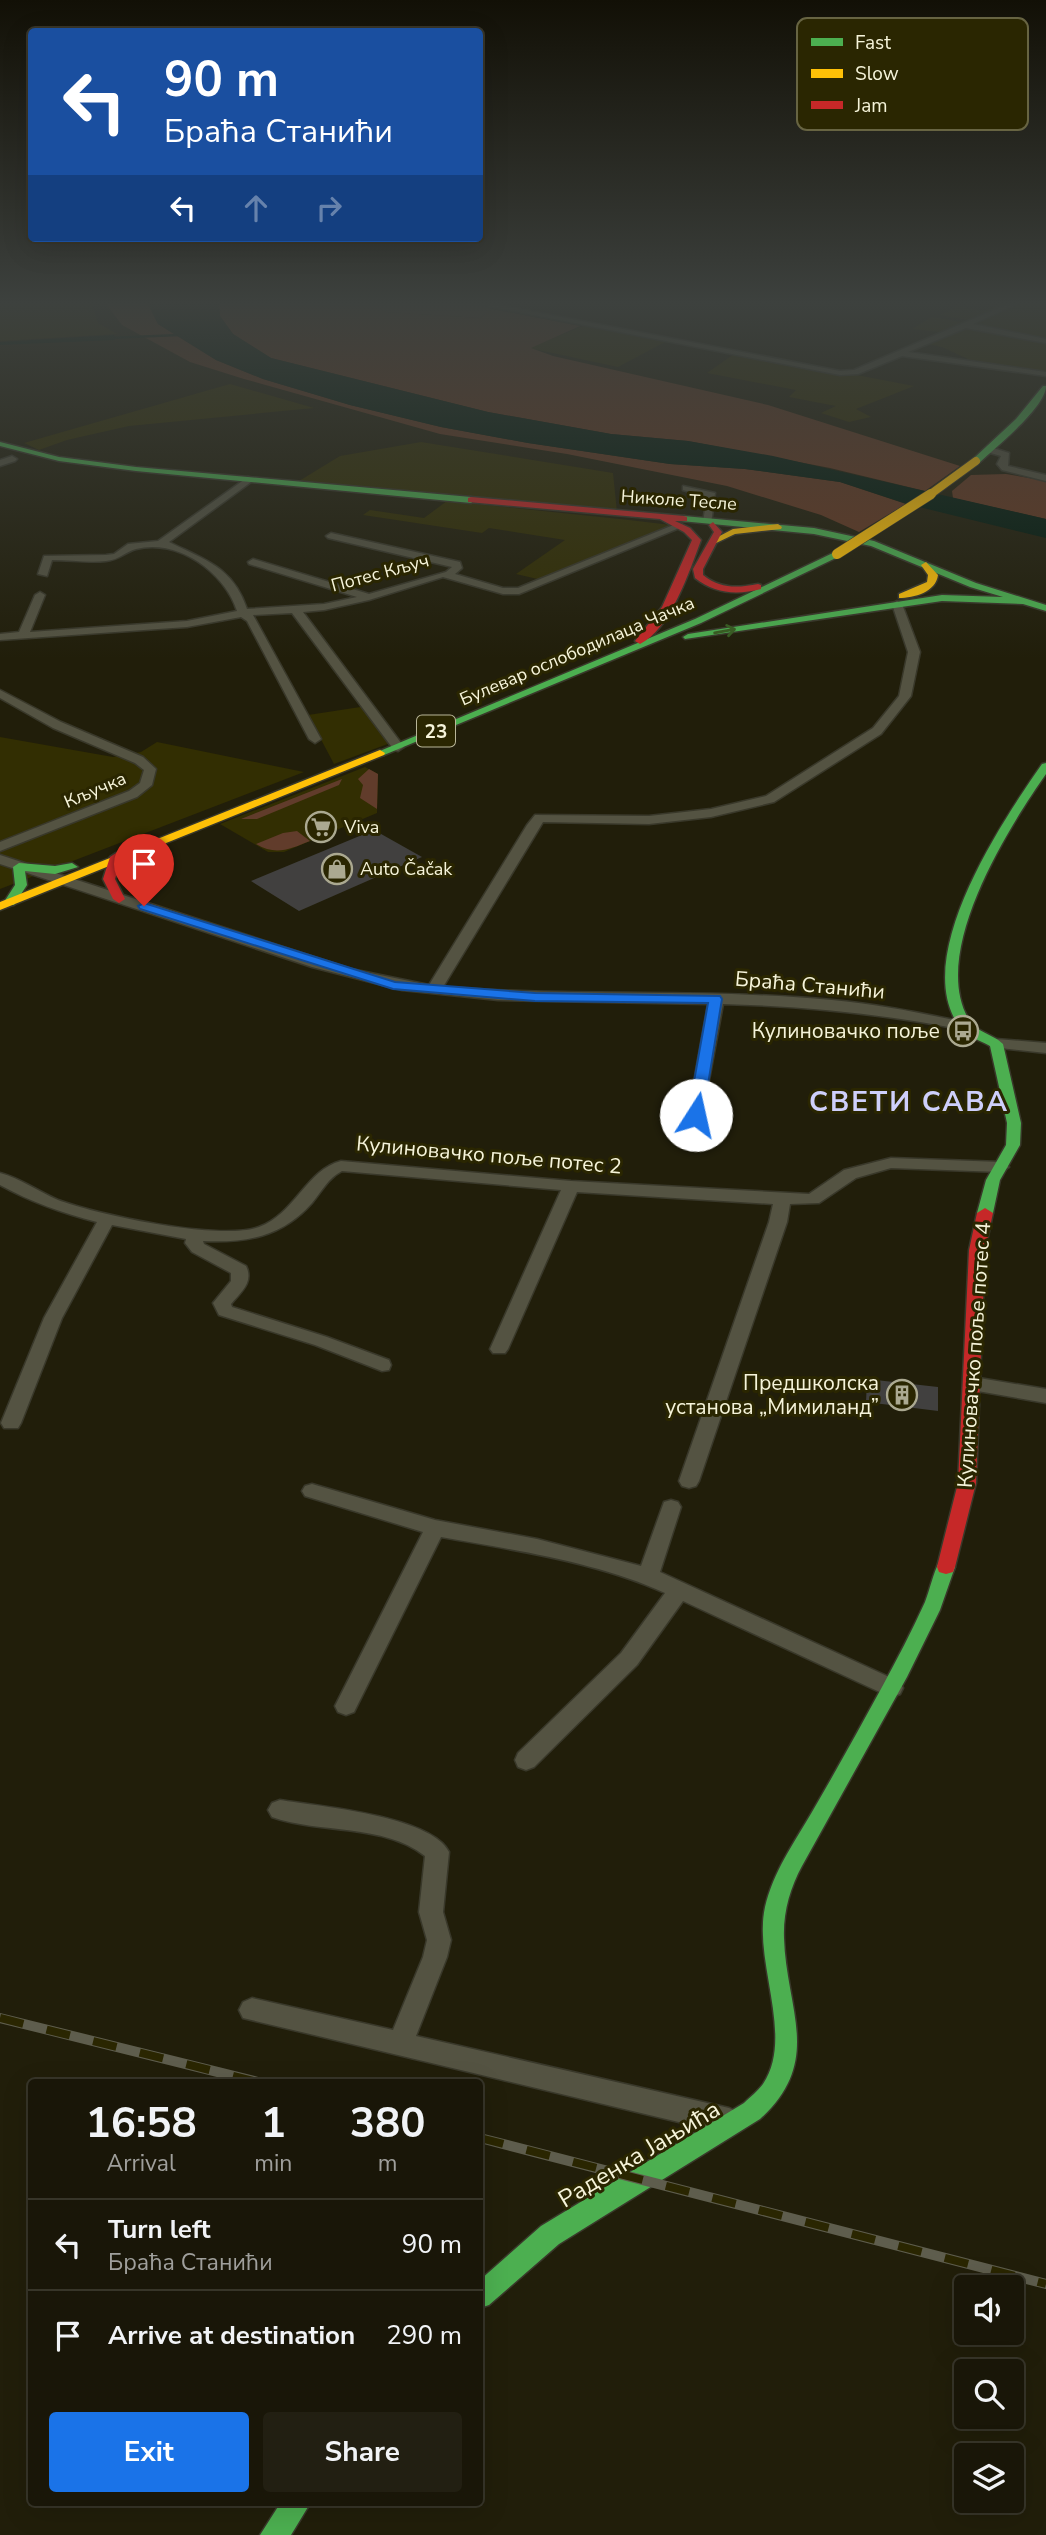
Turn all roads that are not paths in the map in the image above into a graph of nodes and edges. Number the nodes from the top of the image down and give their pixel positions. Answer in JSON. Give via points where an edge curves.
{"nodes":[{"id":1,"x":1017,"y":422,"type":"edge"},
{"id":2,"x":0,"y":444,"type":"edge"},
{"id":3,"x":990,"y":450,"type":"junction"},
{"id":4,"x":12,"y":460,"type":"dead end"},
{"id":5,"x":0,"y":463,"type":"edge"},
{"id":6,"x":1046,"y":478,"type":"edge"},
{"id":7,"x":248,"y":480,"type":"junction"},
{"id":8,"x":686,"y":488,"type":"dead end"},
{"id":9,"x":664,"y":519,"type":"junction"},
{"id":10,"x":679,"y":526,"type":"junction"},
{"id":11,"x":713,"y":527,"type":"junction"},
{"id":12,"x":331,"y":536,"type":"dead end"},
{"id":13,"x":697,"y":540,"type":"junction"},
{"id":14,"x":164,"y":544,"type":"junction"},
{"id":15,"x":253,"y":562,"type":"dead end"},
{"id":16,"x":926,"y":565,"type":"junction"},
{"id":17,"x":43,"y":574,"type":"dead end"},
{"id":18,"x":449,"y":574,"type":"junction"},
{"id":19,"x":787,"y":579,"type":"junction"},
{"id":20,"x":969,"y":583,"type":"junction"},
{"id":21,"x":918,"y":591,"type":"junction"},
{"id":22,"x":40,"y":595,"type":"dead end"},
{"id":23,"x":369,"y":597,"type":"junction"},
{"id":24,"x":942,"y":598,"type":"junction"},
{"id":25,"x":1022,"y":601,"type":"junction"},
{"id":26,"x":897,"y":604,"type":"junction"},
{"id":27,"x":1046,"y":608,"type":"edge"},
{"id":28,"x":296,"y":610,"type":"junction"},
{"id":29,"x":243,"y":613,"type":"junction"},
{"id":30,"x":23,"y":635,"type":"junction"},
{"id":31,"x":0,"y":637,"type":"edge"},
{"id":32,"x":634,"y":649,"type":"junction"},
{"id":33,"x":0,"y":693,"type":"edge"},
{"id":34,"x":315,"y":739,"type":"dead end"},
{"id":35,"x":398,"y":747,"type":"junction"},
{"id":36,"x":1046,"y":765,"type":"edge"},
{"id":37,"x":0,"y":847,"type":"edge"},
{"id":38,"x":116,"y":857,"type":"junction"},
{"id":39,"x":0,"y":859,"type":"edge"},
{"id":40,"x":19,"y":867,"type":"junction"},
{"id":41,"x":60,"y":880,"type":"junction"},
{"id":42,"x":119,"y":899,"type":"junction"},
{"id":43,"x":5,"y":904,"type":"edge"},
{"id":44,"x":433,"y":990,"type":"junction"},
{"id":45,"x":716,"y":999,"type":"junction"},
{"id":46,"x":964,"y":1026,"type":"junction"},
{"id":47,"x":996,"y":1044,"type":"junction"},
{"id":48,"x":1046,"y":1048,"type":"edge"},
{"id":49,"x":696,"y":1115,"type":"dead end"},
{"id":50,"x":1001,"y":1167,"type":"junction"},
{"id":51,"x":0,"y":1178,"type":"edge"},
{"id":52,"x":571,"y":1185,"type":"junction"},
{"id":53,"x":782,"y":1199,"type":"junction"},
{"id":54,"x":107,"y":1218,"type":"junction"},
{"id":55,"x":195,"y":1234,"type":"junction"},
{"id":56,"x":499,"y":1349,"type":"dead end"},
{"id":57,"x":382,"y":1365,"type":"dead end"},
{"id":58,"x":973,"y":1384,"type":"junction"},
{"id":59,"x":1046,"y":1396,"type":"edge"},
{"id":60,"x":11,"y":1423,"type":"dead end"},
{"id":61,"x":689,"y":1481,"type":"dead end"},
{"id":62,"x":312,"y":1492,"type":"dead end"},
{"id":63,"x":671,"y":1507,"type":"dead end"},
{"id":64,"x":435,"y":1528,"type":"junction"},
{"id":65,"x":648,"y":1576,"type":"junction"},
{"id":66,"x":679,"y":1590,"type":"junction"},
{"id":67,"x":892,"y":1688,"type":"junction"},
{"id":68,"x":346,"y":1706,"type":"dead end"},
{"id":69,"x":526,"y":1760,"type":"dead end"},
{"id":70,"x":280,"y":1810,"type":"dead end"},
{"id":71,"x":251,"y":2010,"type":"dead end"},
{"id":72,"x":786,"y":2029,"type":"joint"},
{"id":73,"x":400,"y":2045,"type":"junction"},
{"id":74,"x":735,"y":2122,"type":"junction"},
{"id":75,"x":483,"y":2293,"type":"edge"},
{"id":76,"x":295,"y":2506,"type":"edge"},
{"id":77,"x":274,"y":2535,"type":"edge"}],
"edges":[{"from":1,"to":3,"type":"main road","name":"Булевар ослободилаца Чачка","number":"23"},
{"from":2,"to":7,"type":"main road","name":"Николе Тесле","via":[[84,463]]},
{"from":3,"to":6,"type":"street","via":[[1006,455],[1005,468]]},
{"from":3,"to":19,"type":"main road","name":"Булевар ослободилаца Чачка","number":"23","bridge":true,"via":[[912,508]]},
{"from":4,"to":5,"type":"street"},
{"from":7,"to":9,"type":"main road","name":"Николе Тесле"},
{"from":7,"to":14,"type":"street"},
{"from":8,"to":11,"type":"street","via":[[712,495]]},
{"from":9,"to":10,"type":"main road"},
{"from":9,"to":11,"type":"main road","name":"Николе Тесле"},
{"from":10,"to":13,"type":"main road"},
{"from":10,"to":18,"type":"street","name":"Потес Кључ","via":[[519,591],[503,591]]},
{"from":11,"to":13,"type":"main road","via":[[702,531]]},
{"from":11,"to":16,"type":"main road","via":[[733,532],[778,527],[814,531],[874,544]]},
{"from":11,"to":19,"type":"main road","via":[[697,572],[707,585],[744,590]]},
{"from":12,"to":18,"type":"street","via":[[456,564]]},
{"from":13,"to":32,"type":"main road","via":[[666,613]]},
{"from":14,"to":17,"type":"street","via":[[132,546],[106,558],[52,557]]},
{"from":14,"to":29,"type":"street","via":[[193,555],[226,577]]},
{"from":15,"to":23,"type":"street"},
{"from":16,"to":20,"type":"main road"},
{"from":16,"to":21,"type":"main road","via":[[932,583]]},
{"from":18,"to":23,"type":"street","name":"Потес Кључ"},
{"from":19,"to":21,"type":"main road","via":[[772,595],[779,605],[800,611],[822,611]]},
{"from":19,"to":32,"type":"main road","name":"Булевар ослободилаца Чачка","number":"23"},
{"from":20,"to":21,"type":"main road"},
{"from":20,"to":24,"type":"main road"},
{"from":20,"to":25,"type":"main road"},
{"from":22,"to":30,"type":"street"},
{"from":23,"to":28,"type":"street","name":"Потес Кључ"},
{"from":24,"to":25,"type":"main road"},
{"from":24,"to":26,"type":"main road"},
{"from":25,"to":27,"type":"main road"},
{"from":32,"to":26,"type":"main road","one_way":true},
{"from":26,"to":44,"type":"street","via":[[914,652],[905,696],[877,732],[770,799],[711,813],[649,820],[540,818]]},
{"from":28,"to":29,"type":"street","name":"Потес Кључ"},
{"from":28,"to":35,"type":"street"},
{"from":29,"to":30,"type":"street","name":"Потес Кључ","via":[[187,624]]},
{"from":29,"to":34,"type":"street","via":[[251,619]]},
{"from":30,"to":31,"type":"street","name":"Потес Кључ"},
{"from":32,"to":35,"type":"main road","name":"Булевар ослободилаца Чачка","number":"23"},
{"from":33,"to":37,"type":"street","name":"Кључка","via":[[150,769],[146,785],[133,794]]},
{"from":35,"to":38,"type":"main road","name":"Булевар ослободилаца Чачка","number":"23"},
{"from":36,"to":46,"type":"main road","via":[[972,890],[951,976],[951,991]]},
{"from":38,"to":40,"type":"main road","via":[[55,870]]},
{"from":38,"to":41,"type":"main road","name":"Булевар ослободилаца Чачка","number":"23"},
{"from":38,"to":42,"type":"main road","via":[[108,873],[109,885]]},
{"from":39,"to":40,"type":"street","name":"Браћа Станићи"},
{"from":40,"to":41,"type":"street","name":"Браћа Станићи"},
{"from":40,"to":43,"type":"main road","via":[[21,885]]},
{"from":41,"to":42,"type":"street","name":"Браћа Станићи"},
{"from":41,"to":43,"type":"main road","name":"Булевар ослободилаца Чачка","number":"23"},
{"from":42,"to":44,"type":"street","name":"Браћа Станићи","via":[[393,985]]},
{"from":44,"to":45,"type":"street","name":"Браћа Станићи","via":[[535,997]]},
{"from":45,"to":46,"type":"street","name":"Браћа Станићи","via":[[855,1008]]},
{"from":45,"to":49,"type":"street"},
{"from":46,"to":47,"type":"main road"},
{"from":47,"to":48,"type":"street"},
{"from":47,"to":50,"type":"main road","name":"Кулиновачко поље потес 4","via":[[1014,1123],[1013,1145]]},
{"from":50,"to":53,"type":"street","name":"Кулиновачко поље потес 2","via":[[891,1163],[850,1174],[813,1199]]},
{"from":50,"to":58,"type":"main road","name":"Кулиновачко поље потес 4","via":[[987,1200],[978,1250]]},
{"from":51,"to":54,"type":"street","name":"Кулиновачко поље потес 2","via":[[67,1209]]},
{"from":52,"to":53,"type":"street","name":"Кулиновачко поље потес 2"},
{"from":52,"to":55,"type":"street","name":"Кулиновачко поље потес 2","via":[[341,1166],[328,1171],[294,1210],[265,1230],[242,1236]]},
{"from":52,"to":56,"type":"street"},
{"from":53,"to":61,"type":"street"},
{"from":54,"to":55,"type":"street","name":"Кулиновачко поље потес 2"},
{"from":54,"to":60,"type":"street","via":[[39,1344]]},
{"from":55,"to":57,"type":"street","via":[[198,1248],[240,1270],[240,1282],[222,1303],[225,1311],[321,1340]]},
{"from":58,"to":59,"type":"street"},
{"from":58,"to":67,"type":"main road","name":"Кулиновачко поље потес 4","via":[[967,1483],[941,1589]]},
{"from":62,"to":64,"type":"street"},
{"from":63,"to":65,"type":"street"},
{"from":64,"to":65,"type":"street"},
{"from":64,"to":68,"type":"street"},
{"from":65,"to":66,"type":"street"},
{"from":66,"to":67,"type":"street"},
{"from":66,"to":69,"type":"street","via":[[629,1659]]},
{"from":67,"to":72,"type":"main road","name":"Кулиновачко поље потес 4","via":[[783,1883],[773,1941]]},
{"from":70,"to":73,"type":"street","via":[[387,1829],[416,1837],[437,1852],[430,1896],[439,1940]]},
{"from":71,"to":73,"type":"street"},
{"from":72,"to":74,"type":"main road","name":"Раденка Јањића","via":[[784,2063],[777,2084],[763,2103]]},
{"from":73,"to":74,"type":"street"},
{"from":74,"to":75,"type":"main road","name":"Раденка Јањића","via":[[550,2235]]},
{"from":76,"to":77,"type":"main road"}]}
